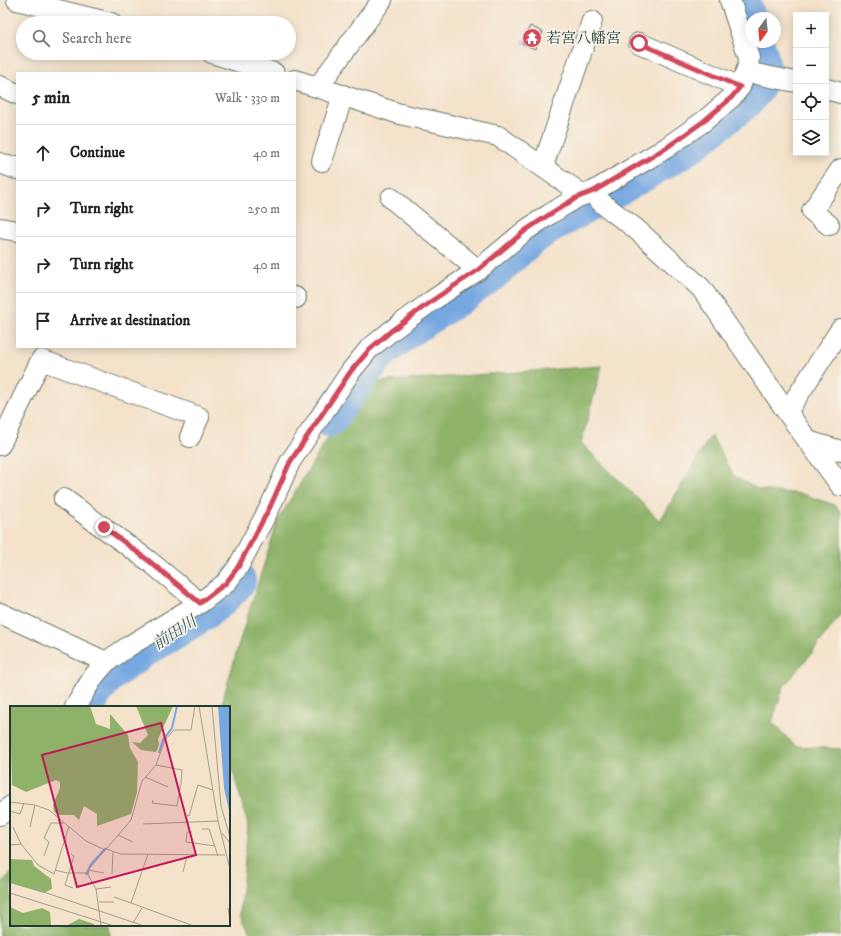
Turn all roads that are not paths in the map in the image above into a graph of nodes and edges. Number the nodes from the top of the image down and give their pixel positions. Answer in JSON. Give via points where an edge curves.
{"nodes":[{"id":1,"x":17,"y":0,"type":"edge"},
{"id":2,"x":382,"y":0,"type":"edge"},
{"id":3,"x":730,"y":0,"type":"edge"},
{"id":4,"x":63,"y":5,"type":"edge"},
{"id":5,"x":92,"y":16,"type":"edge"},
{"id":6,"x":592,"y":21,"type":"dead end"},
{"id":7,"x":639,"y":43,"type":"dead end"},
{"id":8,"x":234,"y":60,"type":"edge"},
{"id":9,"x":271,"y":72,"type":"edge"},
{"id":10,"x":752,"y":77,"type":"junction"},
{"id":11,"x":296,"y":80,"type":"edge"},
{"id":12,"x":793,"y":82,"type":"edge"},
{"id":13,"x":0,"y":86,"type":"edge"},
{"id":14,"x":318,"y":88,"type":"junction"},
{"id":15,"x":829,"y":90,"type":"edge"},
{"id":16,"x":841,"y":93,"type":"edge"},
{"id":17,"x":16,"y":94,"type":"edge"},
{"id":18,"x":343,"y":95,"type":"junction"},
{"id":19,"x":322,"y":161,"type":"dead end"},
{"id":20,"x":0,"y":163,"type":"edge"},
{"id":21,"x":542,"y":166,"type":"junction"},
{"id":22,"x":16,"y":168,"type":"edge"},
{"id":23,"x":841,"y":169,"type":"edge"},
{"id":24,"x":593,"y":197,"type":"junction"},
{"id":25,"x":391,"y":198,"type":"dead end"},
{"id":26,"x":829,"y":225,"type":"dead end"},
{"id":27,"x":0,"y":228,"type":"edge"},
{"id":28,"x":16,"y":231,"type":"edge"},
{"id":29,"x":478,"y":270,"type":"junction"},
{"id":30,"x":841,"y":329,"type":"edge"},
{"id":31,"x":786,"y":412,"type":"junction"},
{"id":32,"x":190,"y":437,"type":"dead end"},
{"id":33,"x":808,"y":441,"type":"junction"},
{"id":34,"x":0,"y":445,"type":"edge"},
{"id":35,"x":841,"y":451,"type":"edge"},
{"id":36,"x":841,"y":486,"type":"edge"},
{"id":37,"x":64,"y":499,"type":"dead end"},
{"id":38,"x":200,"y":603,"type":"junction"},
{"id":39,"x":0,"y":613,"type":"edge"},
{"id":40,"x":106,"y":662,"type":"junction"},
{"id":41,"x":76,"y":706,"type":"edge"},
{"id":42,"x":10,"y":807,"type":"edge"},
{"id":43,"x":0,"y":815,"type":"edge"}],
"edges":[{"from":1,"to":4,"type":"street"},
{"from":2,"to":14,"type":"street"},
{"from":3,"to":10,"type":"street"},
{"from":4,"to":5,"type":"street"},
{"from":6,"to":21,"type":"street"},
{"from":7,"to":10,"type":"street"},
{"from":8,"to":9,"type":"street"},
{"from":10,"to":12,"type":"street"},
{"from":10,"to":24,"type":"street","via":[[704,121]]},
{"from":11,"to":14,"type":"street"},
{"from":13,"to":17,"type":"street"},
{"from":14,"to":18,"type":"street"},
{"from":15,"to":16,"type":"street"},
{"from":18,"to":19,"type":"street"},
{"from":18,"to":21,"type":"street","via":[[400,114],[498,136]]},
{"from":20,"to":22,"type":"street"},
{"from":21,"to":24,"type":"street"},
{"from":23,"to":26,"type":"street","via":[[812,211]]},
{"from":24,"to":29,"type":"street","via":[[550,214]]},
{"from":24,"to":31,"type":"street","via":[[636,229],[701,288]]},
{"from":25,"to":29,"type":"street"},
{"from":27,"to":28,"type":"street"},
{"from":29,"to":38,"type":"street","via":[[391,331],[370,349],[351,371],[290,462],[270,507],[238,567],[226,583]]},
{"from":30,"to":31,"type":"street"},
{"from":31,"to":33,"type":"street"},
{"from":32,"to":34,"type":"street","via":[[199,417],[41,360]]},
{"from":33,"to":35,"type":"street"},
{"from":33,"to":36,"type":"street"},
{"from":37,"to":38,"type":"street","via":[[149,561]]},
{"from":38,"to":40,"type":"street"},
{"from":39,"to":40,"type":"street"},
{"from":40,"to":41,"type":"street"},
{"from":42,"to":43,"type":"street"}]}
